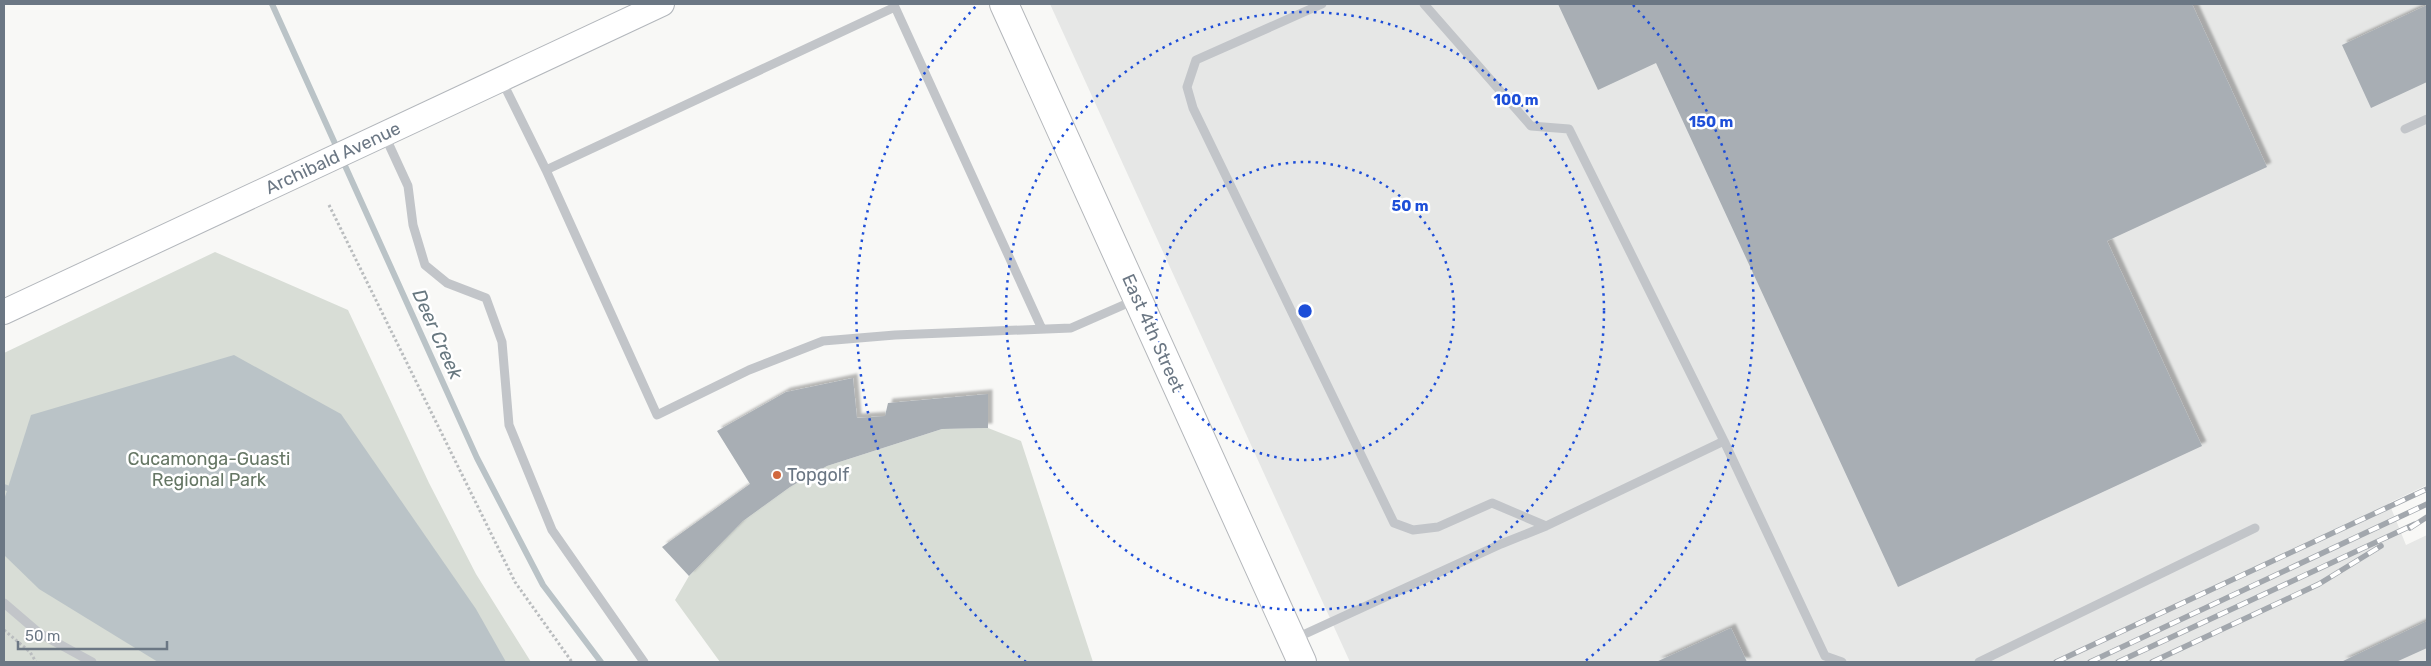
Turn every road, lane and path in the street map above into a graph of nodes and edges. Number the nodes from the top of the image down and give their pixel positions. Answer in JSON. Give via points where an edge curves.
{"nodes":[{"id":1,"x":1004,"y":4,"type":"edge"},
{"id":2,"x":1322,"y":4,"type":"edge"},
{"id":3,"x":1424,"y":4,"type":"edge"},
{"id":4,"x":655,"y":5,"type":"edge"},
{"id":5,"x":501,"y":79,"type":"junction"},
{"id":6,"x":2427,"y":119,"type":"edge"},
{"id":7,"x":2405,"y":129,"type":"dead end"},
{"id":8,"x":384,"y":134,"type":"junction"},
{"id":9,"x":546,"y":170,"type":"junction"},
{"id":10,"x":329,"y":205,"type":"dead end"},
{"id":11,"x":1137,"y":299,"type":"junction"},
{"id":12,"x":4,"y":312,"type":"edge"},
{"id":13,"x":1042,"y":328,"type":"junction"},
{"id":14,"x":1724,"y":441,"type":"junction"},
{"id":15,"x":1546,"y":526,"type":"junction"},
{"id":16,"x":2255,"y":528,"type":"dead end"},
{"id":17,"x":4,"y":604,"type":"edge"},
{"id":18,"x":4,"y":630,"type":"edge"},
{"id":19,"x":1297,"y":651,"type":"edge"},
{"id":20,"x":36,"y":662,"type":"edge"},
{"id":21,"x":92,"y":662,"type":"edge"},
{"id":22,"x":572,"y":662,"type":"edge"},
{"id":23,"x":644,"y":662,"type":"edge"},
{"id":24,"x":1842,"y":662,"type":"edge"},
{"id":25,"x":1979,"y":662,"type":"edge"}],
"edges":[{"from":1,"to":11,"type":"main road","name":"East 4th Street"},
{"from":2,"to":15,"type":"lane","via":[[1196,60],[1186,87],[1191,101],[1394,523],[1413,530],[1438,527],[1492,503]]},
{"from":3,"to":14,"type":"lane","via":[[1531,126],[1570,129]]},
{"from":4,"to":5,"type":"main road","name":"Archibald Avenue"},
{"from":5,"to":8,"type":"main road","name":"Archibald Avenue"},
{"from":5,"to":9,"type":"lane"},
{"from":6,"to":7,"type":"lane"},
{"from":8,"to":12,"type":"main road","name":"Archibald Avenue"},
{"from":8,"to":23,"type":"lane","via":[[408,186],[412,225],[425,265],[447,283],[486,298],[502,342],[509,425],[552,530]]},
{"from":9,"to":13,"type":"lane","via":[[657,414],[749,370],[824,341]]},
{"from":9,"to":13,"type":"lane","via":[[895,7]]},
{"from":10,"to":22,"type":"path","via":[[515,582]]},
{"from":11,"to":13,"type":"lane","via":[[1071,328]]},
{"from":11,"to":19,"type":"main road","name":"East 4th Street"},
{"from":14,"to":15,"type":"lane"},
{"from":14,"to":24,"type":"lane","via":[[1826,656]]},
{"from":15,"to":19,"type":"lane","via":[[1501,544]]},
{"from":16,"to":25,"type":"lane"},
{"from":17,"to":21,"type":"lane","via":[[39,633]]},
{"from":18,"to":20,"type":"path","via":[[30,652]]}]}
